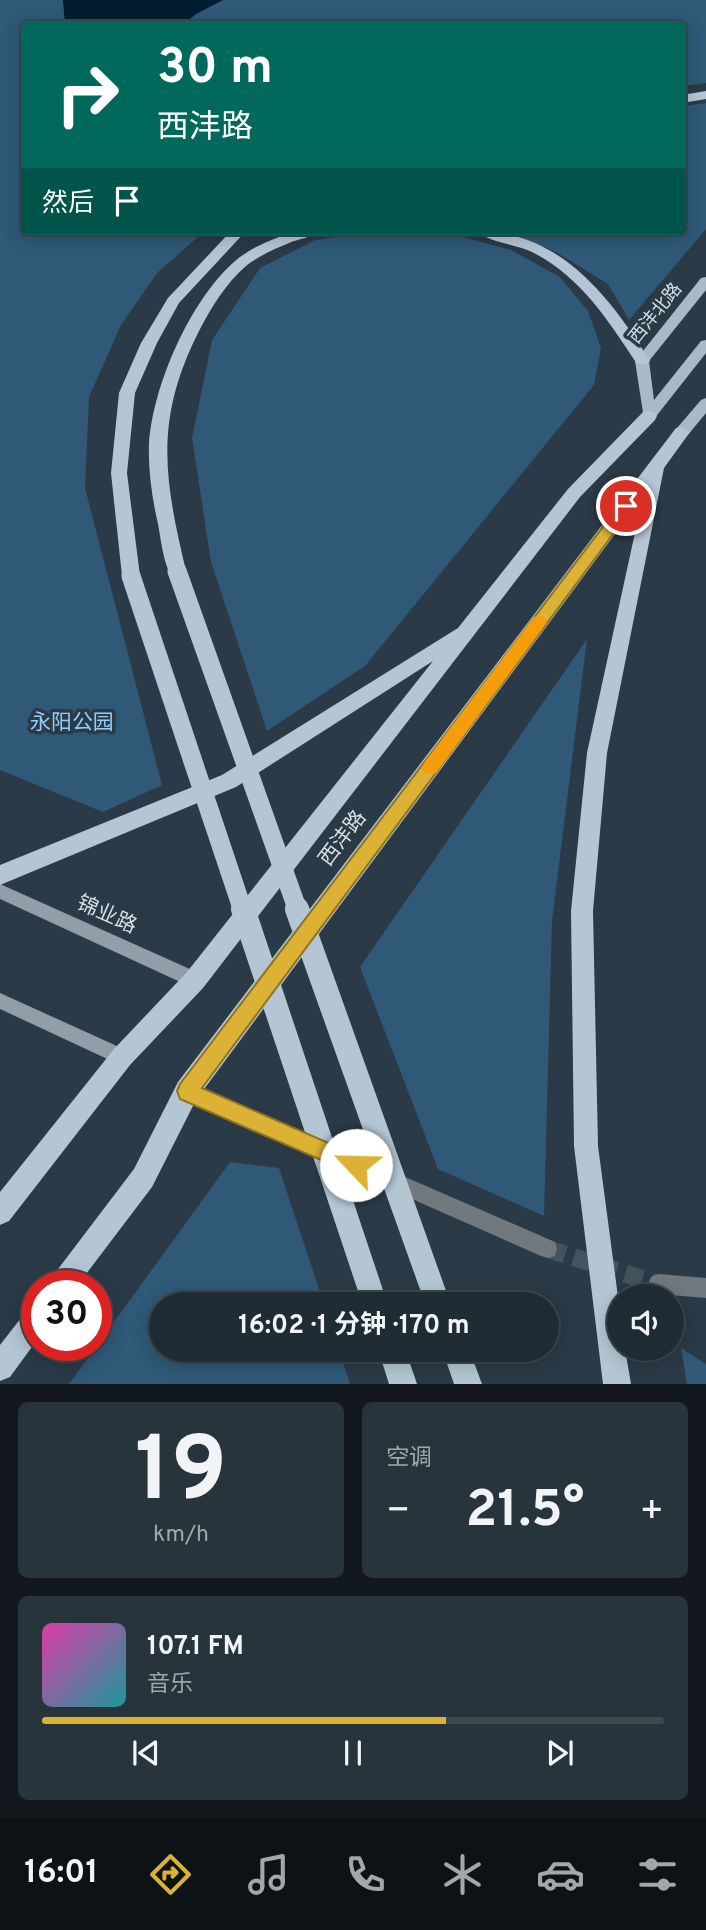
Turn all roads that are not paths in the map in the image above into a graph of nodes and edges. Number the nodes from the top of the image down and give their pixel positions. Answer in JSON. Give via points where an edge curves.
{"nodes":[{"id":1,"x":706,"y":95,"type":"edge"},
{"id":2,"x":686,"y":98,"type":"edge"},
{"id":3,"x":235,"y":235,"type":"edge"},
{"id":4,"x":297,"y":235,"type":"edge"},
{"id":5,"x":496,"y":235,"type":"edge"},
{"id":6,"x":706,"y":281,"type":"edge"},
{"id":7,"x":706,"y":344,"type":"edge"},
{"id":8,"x":642,"y":360,"type":"junction"},
{"id":9,"x":706,"y":403,"type":"edge"},
{"id":10,"x":649,"y":416,"type":"junction"},
{"id":11,"x":706,"y":425,"type":"edge"},
{"id":12,"x":681,"y":432,"type":"junction"},
{"id":13,"x":658,"y":463,"type":"junction"},
{"id":14,"x":470,"y":626,"type":"junction"},
{"id":15,"x":0,"y":874,"type":"edge"},
{"id":16,"x":0,"y":891,"type":"edge"},
{"id":17,"x":195,"y":979,"type":"junction"},
{"id":18,"x":0,"y":1001,"type":"edge"},
{"id":19,"x":122,"y":1057,"type":"junction"},
{"id":20,"x":187,"y":1091,"type":"junction"},
{"id":21,"x":0,"y":1212,"type":"edge"},
{"id":22,"x":548,"y":1249,"type":"tunnel mouth"},
{"id":23,"x":73,"y":1270,"type":"edge"},
{"id":24,"x":684,"y":1286,"type":"edge"},
{"id":25,"x":706,"y":1288,"type":"edge"},
{"id":26,"x":371,"y":1292,"type":"edge"},
{"id":27,"x":434,"y":1292,"type":"edge"},
{"id":28,"x":21,"y":1339,"type":"edge"},
{"id":29,"x":395,"y":1362,"type":"edge"},
{"id":30,"x":460,"y":1362,"type":"edge"},
{"id":31,"x":0,"y":1367,"type":"edge"},
{"id":32,"x":403,"y":1384,"type":"edge"},
{"id":33,"x":468,"y":1384,"type":"edge"},
{"id":34,"x":617,"y":1384,"type":"edge"}],
"edges":[{"from":1,"to":2,"type":"highway"},
{"from":3,"to":26,"type":"highway","bridge":true,"via":[[173,302],[127,393],[119,473],[131,576]]},
{"from":4,"to":27,"type":"highway","bridge":true,"via":[[239,265],[204,309],[179,359],[159,428],[160,498],[177,571]]},
{"from":5,"to":8,"type":"highway","via":[[537,249],[579,278],[613,315]]},
{"from":6,"to":8,"type":"main road","name":"西沣北路"},
{"from":7,"to":10,"type":"main road"},
{"from":8,"to":10,"type":"main road","name":"西沣北路"},
{"from":9,"to":12,"type":"main road"},
{"from":10,"to":14,"type":"highway","name":"西沣路","via":[[574,493]]},
{"from":11,"to":12,"type":"main road"},
{"from":12,"to":13,"type":"highway","name":"西沣路"},
{"from":13,"to":20,"type":"highway","name":"西沣路"},
{"from":13,"to":34,"type":"highway","via":[[597,752],[582,911],[586,1146]]},
{"from":14,"to":15,"type":"highway","via":[[229,781]]},
{"from":14,"to":17,"type":"highway","name":"西沣路"},
{"from":16,"to":17,"type":"main road","name":"锦业路"},
{"from":17,"to":19,"type":"highway","name":"西沣路"},
{"from":18,"to":19,"type":"main road"},
{"from":19,"to":21,"type":"highway","name":"西沣路"},
{"from":20,"to":22,"type":"street"},
{"from":20,"to":23,"type":"highway","name":"西沣路","via":[[144,1178]]},
{"from":24,"to":25,"type":"street"},
{"from":28,"to":31,"type":"highway"},
{"from":29,"to":32,"type":"highway"},
{"from":30,"to":33,"type":"highway"}]}
